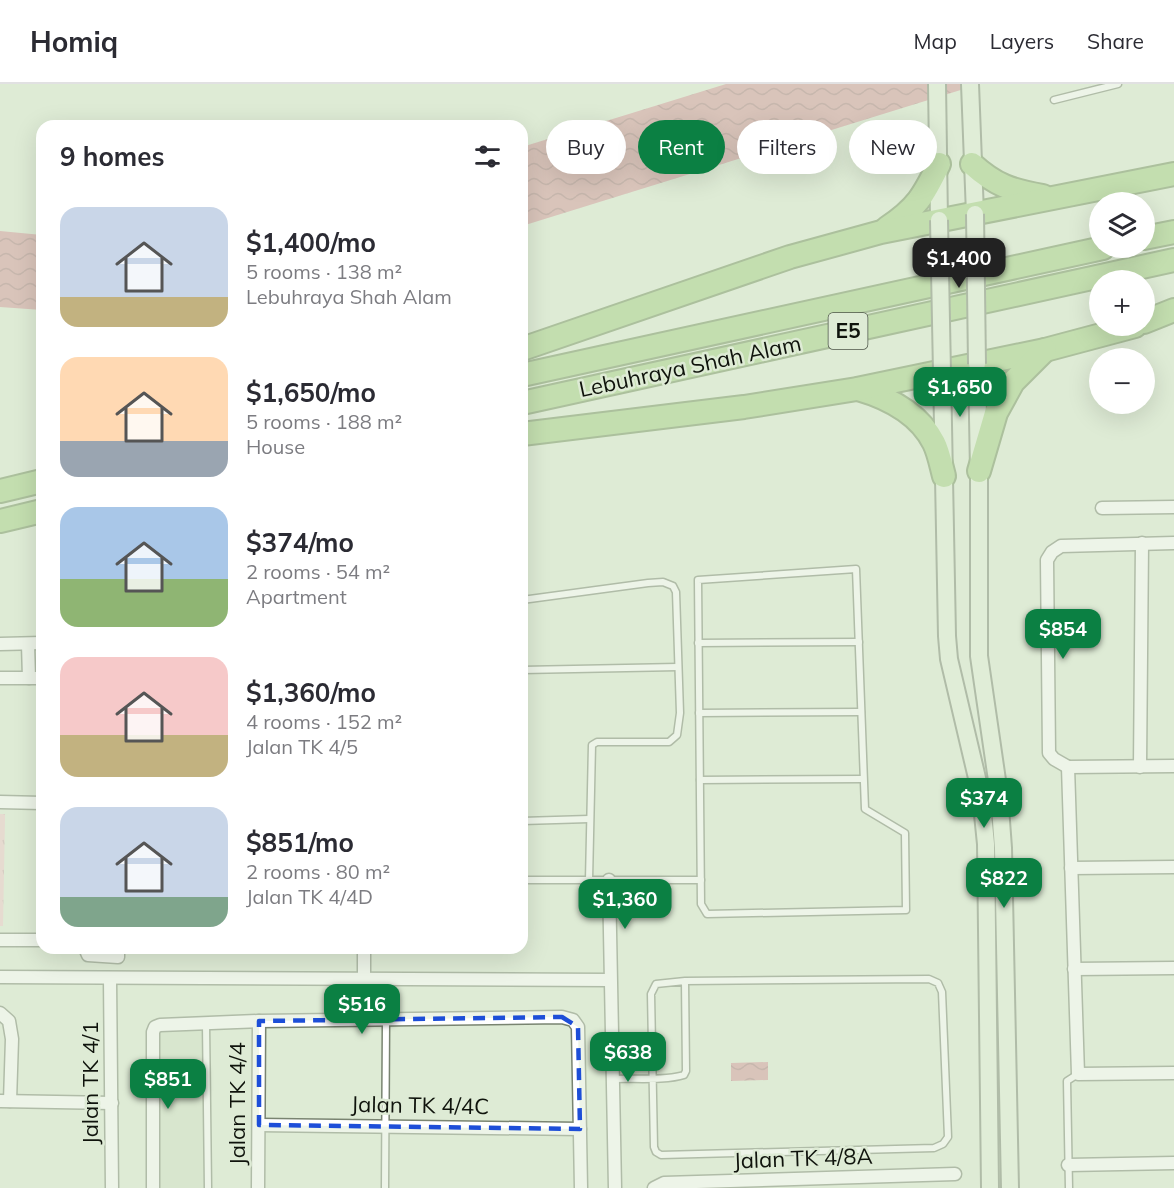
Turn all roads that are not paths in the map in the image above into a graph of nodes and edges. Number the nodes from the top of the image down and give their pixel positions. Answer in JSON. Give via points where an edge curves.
{"nodes":[{"id":1,"x":937,"y":84,"type":"edge"},
{"id":2,"x":970,"y":84,"type":"edge"},
{"id":3,"x":1118,"y":84,"type":"edge"},
{"id":4,"x":1054,"y":100,"type":"dead end"},
{"id":5,"x":972,"y":158,"type":"junction"},
{"id":6,"x":939,"y":159,"type":"junction"},
{"id":7,"x":1174,"y":174,"type":"edge"},
{"id":8,"x":1051,"y":197,"type":"junction"},
{"id":9,"x":975,"y":214,"type":"junction"},
{"id":10,"x":939,"y":220,"type":"junction"},
{"id":11,"x":881,"y":232,"type":"junction"},
{"id":12,"x":1174,"y":232,"type":"edge"},
{"id":13,"x":1155,"y":236,"type":"edge"},
{"id":14,"x":1089,"y":251,"type":"edge"},
{"id":15,"x":1174,"y":260,"type":"edge"},
{"id":16,"x":1174,"y":310,"type":"edge"},
{"id":17,"x":1155,"y":318,"type":"edge"},
{"id":18,"x":1098,"y":336,"type":"edge"},
{"id":19,"x":528,"y":347,"type":"edge"},
{"id":20,"x":1045,"y":350,"type":"junction"},
{"id":21,"x":976,"y":364,"type":"junction"},
{"id":22,"x":942,"y":372,"type":"junction"},
{"id":23,"x":528,"y":374,"type":"edge"},
{"id":24,"x":857,"y":389,"type":"junction"},
{"id":25,"x":528,"y":402,"type":"edge"},
{"id":26,"x":528,"y":433,"type":"edge"},
{"id":27,"x":979,"y":471,"type":"junction"},
{"id":28,"x":944,"y":476,"type":"junction"},
{"id":29,"x":36,"y":482,"type":"edge"},
{"id":30,"x":0,"y":491,"type":"edge"},
{"id":31,"x":1174,"y":507,"type":"edge"},
{"id":32,"x":1102,"y":508,"type":"dead end"},
{"id":33,"x":36,"y":512,"type":"edge"},
{"id":34,"x":0,"y":521,"type":"edge"},
{"id":35,"x":1142,"y":543,"type":"junction"},
{"id":36,"x":1174,"y":543,"type":"edge"},
{"id":37,"x":528,"y":599,"type":"edge"},
{"id":38,"x":859,"y":642,"type":"junction"},
{"id":39,"x":36,"y":643,"type":"edge"},
{"id":40,"x":698,"y":643,"type":"junction"},
{"id":41,"x":0,"y":644,"type":"edge"},
{"id":42,"x":28,"y":644,"type":"junction"},
{"id":43,"x":678,"y":667,"type":"junction"},
{"id":44,"x":528,"y":670,"type":"edge"},
{"id":45,"x":0,"y":678,"type":"edge"},
{"id":46,"x":35,"y":678,"type":"edge"},
{"id":47,"x":861,"y":712,"type":"junction"},
{"id":48,"x":699,"y":713,"type":"junction"},
{"id":49,"x":1174,"y":766,"type":"edge"},
{"id":50,"x":1068,"y":767,"type":"junction"},
{"id":51,"x":1140,"y":767,"type":"junction"},
{"id":52,"x":863,"y":779,"type":"junction"},
{"id":53,"x":700,"y":780,"type":"junction"},
{"id":54,"x":0,"y":802,"type":"edge"},
{"id":55,"x":36,"y":802,"type":"edge"},
{"id":56,"x":589,"y":819,"type":"junction"},
{"id":57,"x":528,"y":821,"type":"edge"},
{"id":58,"x":1174,"y":867,"type":"edge"},
{"id":59,"x":1071,"y":868,"type":"junction"},
{"id":60,"x":528,"y":880,"type":"edge"},
{"id":61,"x":589,"y":880,"type":"junction"},
{"id":62,"x":609,"y":880,"type":"junction"},
{"id":63,"x":701,"y":880,"type":"junction"},
{"id":64,"x":0,"y":940,"type":"edge"},
{"id":65,"x":36,"y":940,"type":"edge"},
{"id":66,"x":88,"y":954,"type":"edge"},
{"id":67,"x":118,"y":954,"type":"edge"},
{"id":68,"x":364,"y":954,"type":"edge"},
{"id":69,"x":1174,"y":968,"type":"edge"},
{"id":70,"x":1074,"y":969,"type":"junction"},
{"id":71,"x":0,"y":977,"type":"edge"},
{"id":72,"x":110,"y":978,"type":"junction"},
{"id":73,"x":364,"y":978,"type":"junction"},
{"id":74,"x":610,"y":980,"type":"junction"},
{"id":75,"x":685,"y":981,"type":"junction"},
{"id":76,"x":0,"y":1012,"type":"edge"},
{"id":77,"x":386,"y":1020,"type":"junction"},
{"id":78,"x":259,"y":1021,"type":"junction"},
{"id":79,"x":206,"y":1023,"type":"junction"},
{"id":80,"x":1174,"y":1073,"type":"edge"},
{"id":81,"x":1078,"y":1074,"type":"junction"},
{"id":82,"x":653,"y":1078,"type":"junction"},
{"id":83,"x":613,"y":1079,"type":"junction"},
{"id":84,"x":5,"y":1101,"type":"edge"},
{"id":85,"x":111,"y":1103,"type":"junction"},
{"id":86,"x":259,"y":1125,"type":"junction"},
{"id":87,"x":384,"y":1125,"type":"junction"},
{"id":88,"x":580,"y":1129,"type":"junction"},
{"id":89,"x":1174,"y":1163,"type":"edge"},
{"id":90,"x":1068,"y":1166,"type":"junction"},
{"id":91,"x":955,"y":1174,"type":"dead end"},
{"id":92,"x":112,"y":1188,"type":"edge"},
{"id":93,"x":153,"y":1188,"type":"edge"},
{"id":94,"x":208,"y":1188,"type":"edge"},
{"id":95,"x":258,"y":1188,"type":"edge"},
{"id":96,"x":385,"y":1188,"type":"edge"},
{"id":97,"x":581,"y":1188,"type":"edge"},
{"id":98,"x":615,"y":1188,"type":"edge"},
{"id":99,"x":654,"y":1188,"type":"edge"},
{"id":100,"x":990,"y":1188,"type":"edge"},
{"id":101,"x":1010,"y":1188,"type":"edge"},
{"id":102,"x":1069,"y":1188,"type":"edge"}],
"edges":[{"from":1,"to":6,"type":"main road"},
{"from":2,"to":5,"type":"main road"},
{"from":3,"to":4,"type":"lane"},
{"from":5,"to":8,"type":"highway","via":[[989,180]]},
{"from":5,"to":9,"type":"main road"},
{"from":6,"to":10,"type":"main road"},
{"from":6,"to":11,"type":"highway","via":[[922,197],[911,211]]},
{"from":7,"to":8,"type":"highway"},
{"from":8,"to":9,"type":"highway"},
{"from":9,"to":10,"type":"highway"},
{"from":9,"to":21,"type":"main road","bridge":true},
{"from":10,"to":11,"type":"highway"},
{"from":10,"to":22,"type":"main road","bridge":true},
{"from":11,"to":19,"type":"highway","via":[[790,257]]},
{"from":12,"to":13,"type":"highway"},
{"from":14,"to":23,"type":"highway","name":"Lebuhraya Shah Alam","number":"E5"},
{"from":15,"to":25,"type":"highway","name":"Lebuhraya Shah Alam","number":"E5"},
{"from":16,"to":17,"type":"highway"},
{"from":18,"to":20,"type":"highway"},
{"from":20,"to":21,"type":"highway"},
{"from":20,"to":27,"type":"highway","via":[[1013,382],[996,413]]},
{"from":21,"to":22,"type":"highway"},
{"from":21,"to":27,"type":"main road"},
{"from":22,"to":24,"type":"highway"},
{"from":22,"to":28,"type":"main road"},
{"from":24,"to":26,"type":"highway"},
{"from":24,"to":28,"type":"highway","via":[[880,395],[920,423],[935,444]]},
{"from":27,"to":101,"type":"main road","via":[[978,656],[999,794],[1003,848]]},
{"from":28,"to":100,"type":"main road","via":[[949,659],[981,795],[986,844]]},
{"from":29,"to":30,"type":"highway"},
{"from":31,"to":32,"type":"street"},
{"from":33,"to":34,"type":"highway"},
{"from":35,"to":36,"type":"street"},
{"from":35,"to":50,"type":"street","via":[[1061,546],[1047,560],[1049,753]]},
{"from":35,"to":51,"type":"street"},
{"from":37,"to":43,"type":"lane","via":[[648,583],[673,586]]},
{"from":38,"to":40,"type":"lane"},
{"from":38,"to":40,"type":"lane","via":[[856,569],[698,580]]},
{"from":38,"to":47,"type":"lane"},
{"from":39,"to":42,"type":"street"},
{"from":40,"to":48,"type":"lane"},
{"from":41,"to":42,"type":"street"},
{"from":42,"to":46,"type":"street"},
{"from":43,"to":44,"type":"lane"},
{"from":43,"to":56,"type":"lane","via":[[678,735],[669,742],[592,745]]},
{"from":45,"to":46,"type":"street"},
{"from":47,"to":48,"type":"lane"},
{"from":47,"to":52,"type":"lane"},
{"from":48,"to":53,"type":"lane"},
{"from":49,"to":51,"type":"street"},
{"from":50,"to":51,"type":"street"},
{"from":50,"to":59,"type":"street"},
{"from":52,"to":53,"type":"lane"},
{"from":52,"to":63,"type":"lane","via":[[865,809],[905,833],[906,910],[707,914],[701,904]]},
{"from":53,"to":63,"type":"lane"},
{"from":54,"to":55,"type":"street"},
{"from":56,"to":57,"type":"lane"},
{"from":56,"to":61,"type":"lane"},
{"from":58,"to":59,"type":"street"},
{"from":59,"to":70,"type":"street"},
{"from":60,"to":61,"type":"lane"},
{"from":61,"to":62,"type":"lane"},
{"from":62,"to":63,"type":"lane"},
{"from":62,"to":74,"type":"street"},
{"from":64,"to":65,"type":"street"},
{"from":66,"to":67,"type":"street"},
{"from":68,"to":73,"type":"street"},
{"from":69,"to":70,"type":"street"},
{"from":70,"to":81,"type":"street"},
{"from":71,"to":72,"type":"street"},
{"from":72,"to":73,"type":"street"},
{"from":72,"to":85,"type":"street","name":"Jalan TK 4/1"},
{"from":73,"to":74,"type":"street"},
{"from":74,"to":83,"type":"street"},
{"from":75,"to":82,"type":"lane","via":[[662,982],[653,988]]},
{"from":75,"to":82,"type":"lane","via":[[687,1071],[684,1076]]},
{"from":75,"to":82,"type":"lane","via":[[929,979],[938,983],[942,992],[948,1137],[944,1144],[934,1148],[661,1155],[654,1146]]},
{"from":76,"to":84,"type":"street","via":[[9,1021],[12,1039]]},
{"from":77,"to":78,"type":"street"},
{"from":77,"to":87,"type":"lane"},
{"from":77,"to":88,"type":"street","via":[[562,1017],[573,1020],[578,1028]]},
{"from":78,"to":79,"type":"street"},
{"from":78,"to":86,"type":"street","name":"Jalan TK 4/4"},
{"from":79,"to":93,"type":"street","via":[[160,1025],[153,1032]]},
{"from":79,"to":94,"type":"lane"},
{"from":80,"to":81,"type":"street"},
{"from":81,"to":90,"type":"lane","via":[[1067,1081]]},
{"from":82,"to":83,"type":"lane"},
{"from":83,"to":98,"type":"street"},
{"from":84,"to":85,"type":"street"},
{"from":85,"to":92,"type":"street","name":"Jalan TK 4/1"},
{"from":86,"to":87,"type":"street","name":"Jalan TK 4/4C"},
{"from":86,"to":95,"type":"street","name":"Jalan TK 4/4"},
{"from":87,"to":88,"type":"street","name":"Jalan TK 4/4C"},
{"from":87,"to":96,"type":"lane"},
{"from":88,"to":97,"type":"street"},
{"from":89,"to":90,"type":"street"},
{"from":90,"to":102,"type":"lane"},
{"from":91,"to":99,"type":"street","name":"Jalan TK 4/8A","via":[[664,1183]]}]}
